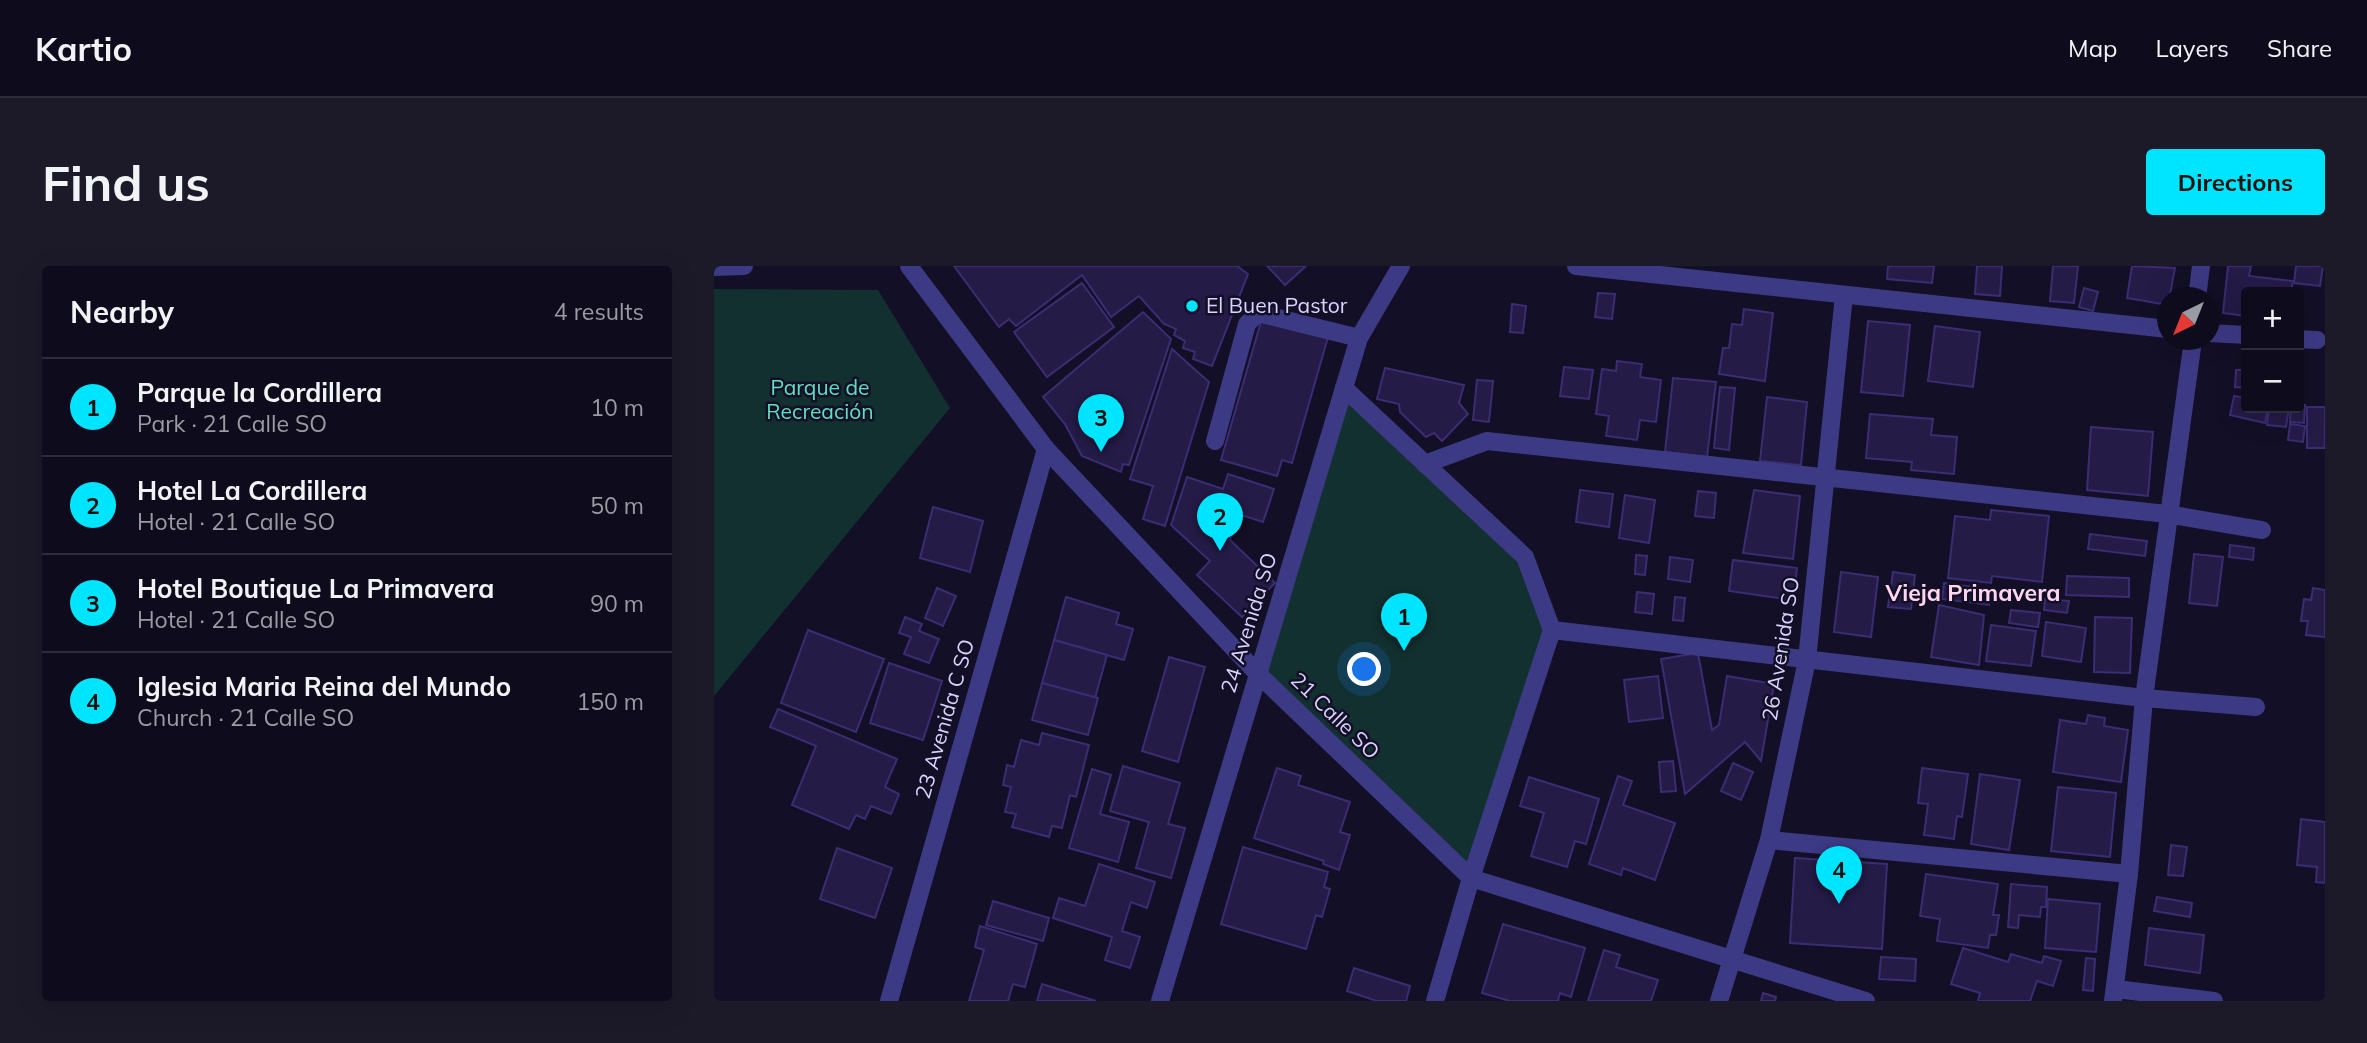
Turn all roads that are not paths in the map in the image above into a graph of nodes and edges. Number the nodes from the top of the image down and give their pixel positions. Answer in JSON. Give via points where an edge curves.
{"nodes":[{"id":1,"x":744,"y":266,"type":"edge"},
{"id":2,"x":909,"y":266,"type":"edge"},
{"id":3,"x":1401,"y":266,"type":"edge"},
{"id":4,"x":1576,"y":266,"type":"edge"},
{"id":5,"x":2201,"y":266,"type":"edge"},
{"id":6,"x":714,"y":267,"type":"edge"},
{"id":7,"x":2198,"y":287,"type":"edge"},
{"id":8,"x":1844,"y":295,"type":"junction"},
{"id":9,"x":2157,"y":328,"type":"edge"},
{"id":10,"x":2220,"y":334,"type":"edge"},
{"id":11,"x":2241,"y":335,"type":"edge"},
{"id":12,"x":1359,"y":338,"type":"junction"},
{"id":13,"x":2304,"y":339,"type":"edge"},
{"id":14,"x":2318,"y":340,"type":"dead end"},
{"id":15,"x":2192,"y":350,"type":"edge"},
{"id":16,"x":1344,"y":388,"type":"junction"},
{"id":17,"x":1215,"y":441,"type":"dead end"},
{"id":18,"x":1045,"y":449,"type":"junction"},
{"id":19,"x":1425,"y":464,"type":"junction"},
{"id":20,"x":1827,"y":479,"type":"junction"},
{"id":21,"x":2167,"y":514,"type":"junction"},
{"id":22,"x":2262,"y":530,"type":"dead end"},
{"id":23,"x":1552,"y":629,"type":"junction"},
{"id":24,"x":1807,"y":660,"type":"junction"},
{"id":25,"x":1257,"y":673,"type":"junction"},
{"id":26,"x":2144,"y":698,"type":"junction"},
{"id":27,"x":2256,"y":707,"type":"dead end"},
{"id":28,"x":1769,"y":840,"type":"junction"},
{"id":29,"x":2129,"y":874,"type":"junction"},
{"id":30,"x":1471,"y":878,"type":"junction"},
{"id":31,"x":1730,"y":958,"type":"junction"},
{"id":32,"x":2115,"y":995,"type":"edge"},
{"id":33,"x":889,"y":1001,"type":"edge"},
{"id":34,"x":1160,"y":1001,"type":"edge"},
{"id":35,"x":1435,"y":1001,"type":"edge"},
{"id":36,"x":1719,"y":1001,"type":"edge"},
{"id":37,"x":1866,"y":1001,"type":"edge"},
{"id":38,"x":2214,"y":1001,"type":"edge"}],
"edges":[{"from":1,"to":6,"type":"street"},
{"from":2,"to":18,"type":"street","name":"21 Calle SO"},
{"from":3,"to":12,"type":"street","name":"24 Avenida SO"},
{"from":4,"to":8,"type":"street"},
{"from":5,"to":7,"type":"street"},
{"from":8,"to":9,"type":"street"},
{"from":8,"to":20,"type":"street","name":"26 Avenida SO"},
{"from":10,"to":11,"type":"street"},
{"from":12,"to":16,"type":"street","name":"24 Avenida SO"},
{"from":12,"to":17,"type":"street","via":[[1258,313],[1253,316]]},
{"from":13,"to":14,"type":"street"},
{"from":15,"to":21,"type":"street"},
{"from":16,"to":19,"type":"street"},
{"from":16,"to":25,"type":"street","name":"24 Avenida SO"},
{"from":18,"to":25,"type":"street","name":"21 Calle SO"},
{"from":18,"to":33,"type":"street","name":"23 Avenida C SO"},
{"from":19,"to":20,"type":"street","via":[[1487,441]]},
{"from":19,"to":23,"type":"street","via":[[1525,557]]},
{"from":20,"to":21,"type":"street"},
{"from":20,"to":24,"type":"street","name":"26 Avenida SO"},
{"from":21,"to":22,"type":"street"},
{"from":21,"to":26,"type":"street"},
{"from":23,"to":24,"type":"street"},
{"from":23,"to":30,"type":"street"},
{"from":24,"to":26,"type":"street"},
{"from":24,"to":28,"type":"street","name":"26 Avenida SO"},
{"from":25,"to":30,"type":"street","name":"21 Calle SO"},
{"from":25,"to":34,"type":"street","name":"24 Avenida SO"},
{"from":26,"to":27,"type":"street"},
{"from":26,"to":29,"type":"street"},
{"from":28,"to":29,"type":"street"},
{"from":28,"to":31,"type":"street","name":"26 Avenida SO"},
{"from":29,"to":32,"type":"street"},
{"from":30,"to":31,"type":"street","name":"21 Calle SO"},
{"from":30,"to":35,"type":"street"},
{"from":31,"to":36,"type":"street","name":"26 Avenida SO"},
{"from":31,"to":37,"type":"street","name":"21 Calle SO"},
{"from":32,"to":38,"type":"street"}]}
